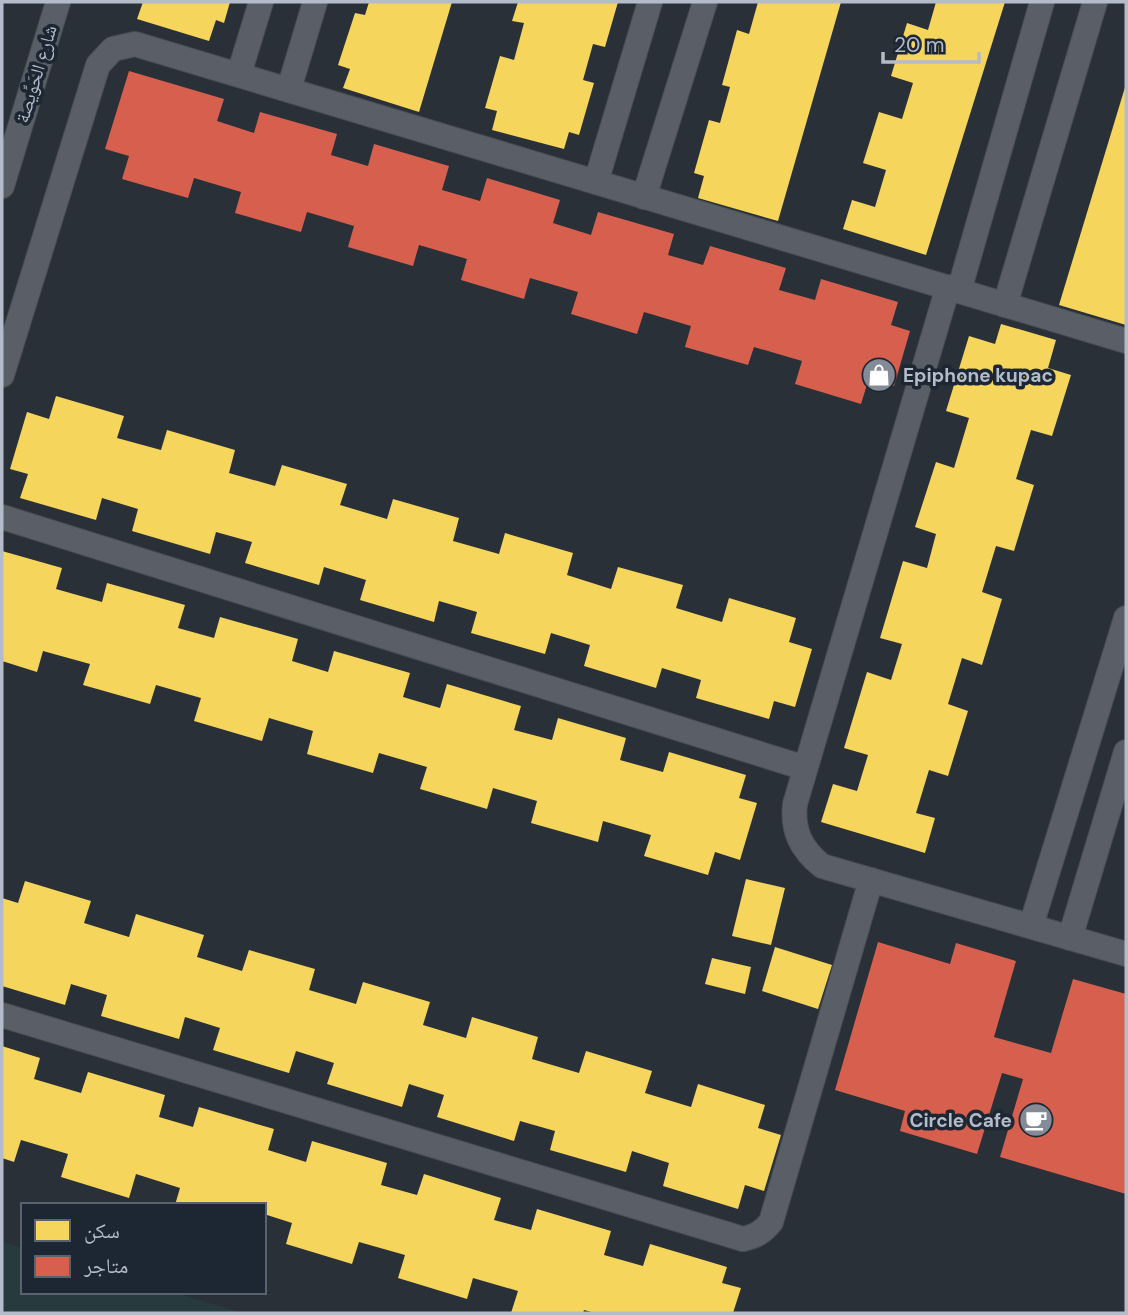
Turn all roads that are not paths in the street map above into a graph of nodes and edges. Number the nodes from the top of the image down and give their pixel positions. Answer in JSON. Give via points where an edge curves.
{"nodes":[{"id":1,"x":58,"y":2,"type":"edge"},
{"id":2,"x":261,"y":2,"type":"edge"},
{"id":3,"x":315,"y":2,"type":"edge"},
{"id":4,"x":650,"y":2,"type":"edge"},
{"id":5,"x":705,"y":2,"type":"edge"},
{"id":6,"x":1042,"y":2,"type":"edge"},
{"id":7,"x":1095,"y":2,"type":"edge"},
{"id":8,"x":239,"y":74,"type":"junction"},
{"id":9,"x":289,"y":89,"type":"junction"},
{"id":10,"x":596,"y":182,"type":"junction"},
{"id":11,"x":2,"y":186,"type":"edge"},
{"id":12,"x":644,"y":197,"type":"junction"},
{"id":13,"x":953,"y":289,"type":"junction"},
{"id":14,"x":1005,"y":305,"type":"junction"},
{"id":15,"x":1126,"y":341,"type":"edge"},
{"id":16,"x":2,"y":375,"type":"edge"},
{"id":17,"x":2,"y":517,"type":"edge"},
{"id":18,"x":1126,"y":618,"type":"edge"},
{"id":19,"x":1126,"y":752,"type":"edge"},
{"id":20,"x":806,"y":768,"type":"junction"},
{"id":21,"x":1051,"y":861,"type":"junction"},
{"id":22,"x":1090,"y":874,"type":"junction"},
{"id":23,"x":871,"y":880,"type":"junction"},
{"id":24,"x":1031,"y":926,"type":"junction"},
{"id":25,"x":1070,"y":938,"type":"junction"},
{"id":26,"x":1126,"y":954,"type":"edge"},
{"id":27,"x":2,"y":1015,"type":"edge"}],
"edges":[{"from":1,"to":11,"type":"street","name":"شارع الحَوِّيصة"},
{"from":2,"to":8,"type":"street"},
{"from":3,"to":9,"type":"street"},
{"from":4,"to":10,"type":"street"},
{"from":5,"to":12,"type":"street"},
{"from":6,"to":13,"type":"street"},
{"from":7,"to":14,"type":"street"},
{"from":8,"to":9,"type":"street"},
{"from":8,"to":16,"type":"street","via":[[135,44],[104,56]]},
{"from":9,"to":10,"type":"street"},
{"from":10,"to":12,"type":"street"},
{"from":12,"to":13,"type":"street"},
{"from":13,"to":14,"type":"street"},
{"from":13,"to":20,"type":"street"},
{"from":14,"to":15,"type":"street"},
{"from":17,"to":20,"type":"street"},
{"from":18,"to":21,"type":"street"},
{"from":19,"to":22,"type":"street"},
{"from":20,"to":23,"type":"street","via":[[794,818],[802,846],[822,866]]},
{"from":21,"to":22,"type":"street"},
{"from":21,"to":24,"type":"street"},
{"from":22,"to":25,"type":"street"},
{"from":23,"to":24,"type":"street"},
{"from":23,"to":27,"type":"street","via":[[771,1222],[764,1231],[743,1239]]},
{"from":24,"to":25,"type":"street"},
{"from":25,"to":26,"type":"street"}]}
